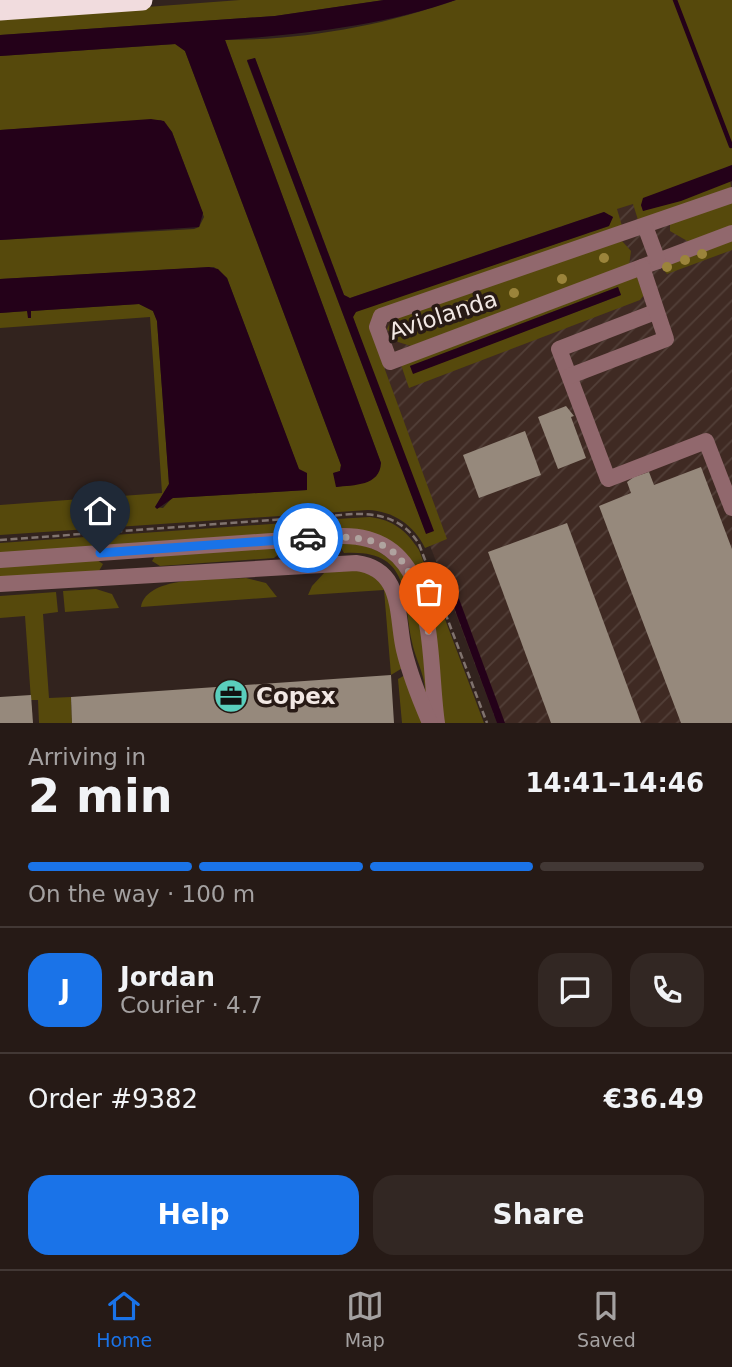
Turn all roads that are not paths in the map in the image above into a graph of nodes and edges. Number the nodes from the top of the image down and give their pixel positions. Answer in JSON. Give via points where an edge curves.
{"nodes":[{"id":1,"x":142,"y":0,"type":"edge"},
{"id":2,"x":0,"y":10,"type":"edge"},
{"id":3,"x":732,"y":195,"type":"edge"},
{"id":4,"x":645,"y":226,"type":"junction"},
{"id":5,"x":732,"y":233,"type":"edge"},
{"id":6,"x":650,"y":264,"type":"junction"},
{"id":7,"x":655,"y":312,"type":"junction"},
{"id":8,"x":570,"y":376,"type":"junction"},
{"id":9,"x":732,"y":508,"type":"edge"},
{"id":10,"x":296,"y":539,"type":"junction"},
{"id":11,"x":125,"y":551,"type":"junction"},
{"id":12,"x":0,"y":560,"type":"edge"},
{"id":13,"x":299,"y":566,"type":"junction"},
{"id":14,"x":127,"y":575,"type":"junction"},
{"id":15,"x":0,"y":584,"type":"edge"},
{"id":16,"x":430,"y":723,"type":"edge"},
{"id":17,"x":437,"y":723,"type":"edge"}],
"edges":[{"from":1,"to":2,"type":"highway"},
{"from":3,"to":4,"type":"street","name":"Aviolanda"},
{"from":4,"to":6,"type":"street"},
{"from":4,"to":6,"type":"street","name":"Aviolanda","via":[[381,316],[377,327],[390,362]]},
{"from":5,"to":6,"type":"street","name":"Aviolanda"},
{"from":6,"to":7,"type":"street"},
{"from":7,"to":8,"type":"street","via":[[559,349]]},
{"from":7,"to":8,"type":"street","via":[[666,340]]},
{"from":8,"to":9,"type":"street","via":[[608,478],[706,441]]},
{"from":10,"to":11,"type":"street"},
{"from":10,"to":13,"type":"street"},
{"from":10,"to":17,"type":"street","via":[[364,537],[386,546],[405,564],[416,584],[429,634]]},
{"from":11,"to":12,"type":"street"},
{"from":11,"to":14,"type":"street"},
{"from":13,"to":14,"type":"street"},
{"from":13,"to":16,"type":"street","via":[[356,563],[374,567],[386,577],[397,597],[405,657]]},
{"from":14,"to":15,"type":"street"}]}
